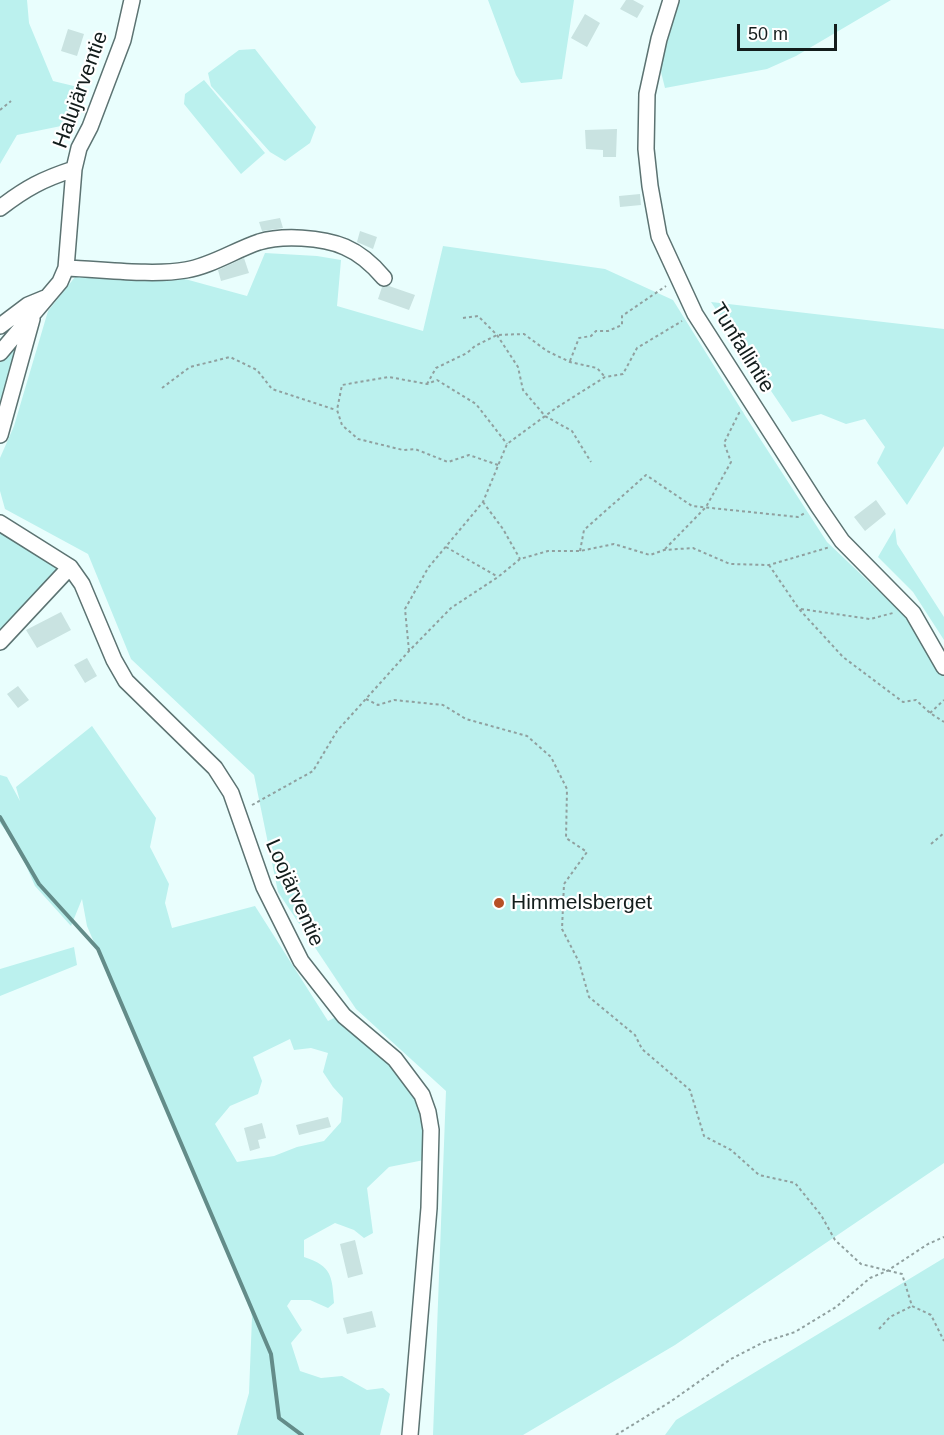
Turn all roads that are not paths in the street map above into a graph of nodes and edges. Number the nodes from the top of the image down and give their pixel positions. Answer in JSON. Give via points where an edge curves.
{"nodes":[{"id":1,"x":132,"y":0,"type":"edge"},
{"id":2,"x":671,"y":0,"type":"edge"},
{"id":3,"x":75,"y":169,"type":"junction"},
{"id":4,"x":0,"y":208,"type":"edge"},
{"id":5,"x":66,"y":268,"type":"junction"},
{"id":6,"x":384,"y":278,"type":"dead end"},
{"id":7,"x":47,"y":297,"type":"junction"},
{"id":8,"x":33,"y":314,"type":"junction"},
{"id":9,"x":0,"y":326,"type":"edge"},
{"id":10,"x":0,"y":353,"type":"edge"},
{"id":11,"x":0,"y":435,"type":"edge"},
{"id":12,"x":0,"y":523,"type":"edge"},
{"id":13,"x":70,"y":567,"type":"junction"},
{"id":14,"x":0,"y":642,"type":"edge"},
{"id":15,"x":944,"y":667,"type":"edge"},
{"id":16,"x":410,"y":1435,"type":"edge"}],
"edges":[{"from":1,"to":3,"type":"street","name":"Halujärventie","via":[[123,40],[79,148]]},
{"from":2,"to":15,"type":"street","name":"Tunfallintie","via":[[647,94],[646,149],[660,236],[695,314],[754,409],[842,541],[914,613]]},
{"from":3,"to":4,"type":"street","via":[[23,190]]},
{"from":3,"to":5,"type":"street","name":"Halujärventie"},
{"from":5,"to":6,"type":"street","via":[[186,270],[259,242],[312,239],[345,247],[374,266]]},
{"from":5,"to":7,"type":"street","name":"Halujärventie"},
{"from":7,"to":8,"type":"street","name":"Halujärventie"},
{"from":7,"to":9,"type":"street","via":[[27,305]]},
{"from":8,"to":10,"type":"street","name":"Halujärventie"},
{"from":8,"to":11,"type":"street"},
{"from":12,"to":13,"type":"street","name":"Loojärventie"},
{"from":13,"to":14,"type":"street"},
{"from":13,"to":16,"type":"street","name":"Loojärventie","via":[[82,584],[126,681],[215,768],[231,793],[264,886],[301,962],[344,1016],[395,1059],[422,1095],[431,1130],[429,1208]]}]}
